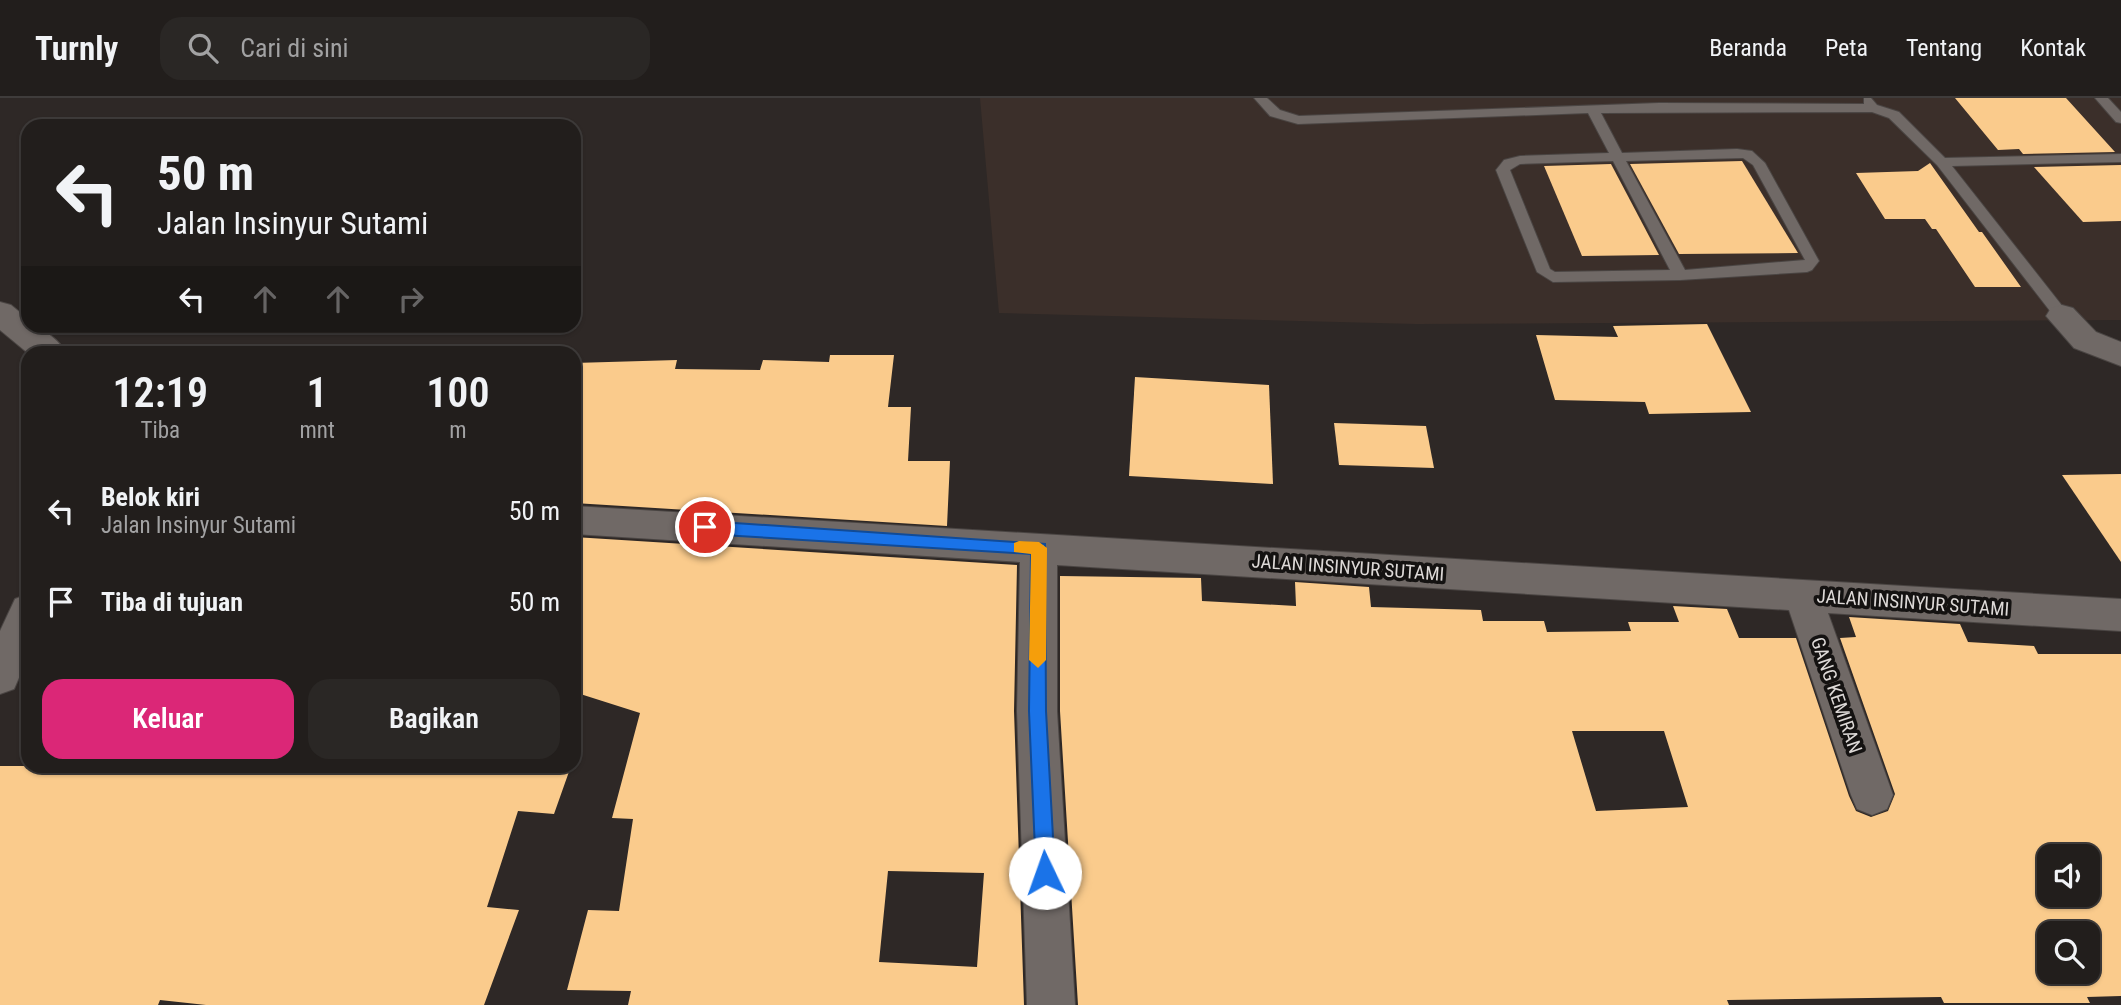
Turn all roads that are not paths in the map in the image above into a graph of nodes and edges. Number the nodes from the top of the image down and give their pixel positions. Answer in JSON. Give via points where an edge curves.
{"nodes":[{"id":1,"x":1260,"y":98,"type":"edge"},
{"id":2,"x":1550,"y":98,"type":"edge"},
{"id":3,"x":2101,"y":98,"type":"edge"},
{"id":4,"x":1655,"y":102,"type":"edge"},
{"id":5,"x":1870,"y":103,"type":"edge"},
{"id":6,"x":1559,"y":110,"type":"junction"},
{"id":7,"x":1593,"y":110,"type":"junction"},
{"id":8,"x":2121,"y":119,"type":"edge"},
{"id":9,"x":1615,"y":157,"type":"junction"},
{"id":10,"x":2121,"y":158,"type":"edge"},
{"id":11,"x":1942,"y":162,"type":"junction"},
{"id":12,"x":1680,"y":275,"type":"junction"},
{"id":13,"x":0,"y":313,"type":"edge"},
{"id":14,"x":2062,"y":316,"type":"joint"},
{"id":15,"x":21,"y":330,"type":"edge"},
{"id":16,"x":25,"y":333,"type":"edge"},
{"id":17,"x":41,"y":346,"type":"edge"},
{"id":18,"x":2121,"y":355,"type":"edge"},
{"id":19,"x":581,"y":520,"type":"edge"},
{"id":20,"x":1039,"y":548,"type":"junction"},
{"id":21,"x":1803,"y":596,"type":"junction"},
{"id":22,"x":2121,"y":615,"type":"edge"},
{"id":23,"x":21,"y":627,"type":"edge"},
{"id":24,"x":0,"y":677,"type":"edge"},
{"id":25,"x":1872,"y":795,"type":"dead end"},
{"id":26,"x":1051,"y":1005,"type":"edge"}],
"edges":[{"from":1,"to":6,"type":"lane","via":[[1275,113],[1298,120]]},
{"from":2,"to":6,"type":"lane"},
{"from":3,"to":8,"type":"lane"},
{"from":4,"to":5,"type":"lane"},
{"from":4,"to":7,"type":"lane"},
{"from":5,"to":11,"type":"lane","via":[[1894,115]]},
{"from":6,"to":7,"type":"lane"},
{"from":7,"to":9,"type":"lane"},
{"from":9,"to":12,"type":"lane"},
{"from":9,"to":12,"type":"lane","via":[[1520,160],[1503,170],[1544,272],[1562,278]]},
{"from":9,"to":12,"type":"lane","via":[[1747,155],[1758,163],[1812,261],[1798,270]]},
{"from":10,"to":11,"type":"lane"},
{"from":11,"to":14,"type":"lane"},
{"from":13,"to":15,"type":"street"},
{"from":14,"to":18,"type":"street","via":[[2085,340]]},
{"from":16,"to":17,"type":"street"},
{"from":19,"to":20,"type":"street","name":"JALAN INSINYUR SUTAMI"},
{"from":20,"to":21,"type":"street","name":"JALAN INSINYUR SUTAMI"},
{"from":20,"to":26,"type":"street","via":[[1037,711]]},
{"from":21,"to":22,"type":"street","name":"JALAN INSINYUR SUTAMI"},
{"from":21,"to":25,"type":"street","name":"GANG KEMIRAN"},
{"from":23,"to":24,"type":"street"}]}
